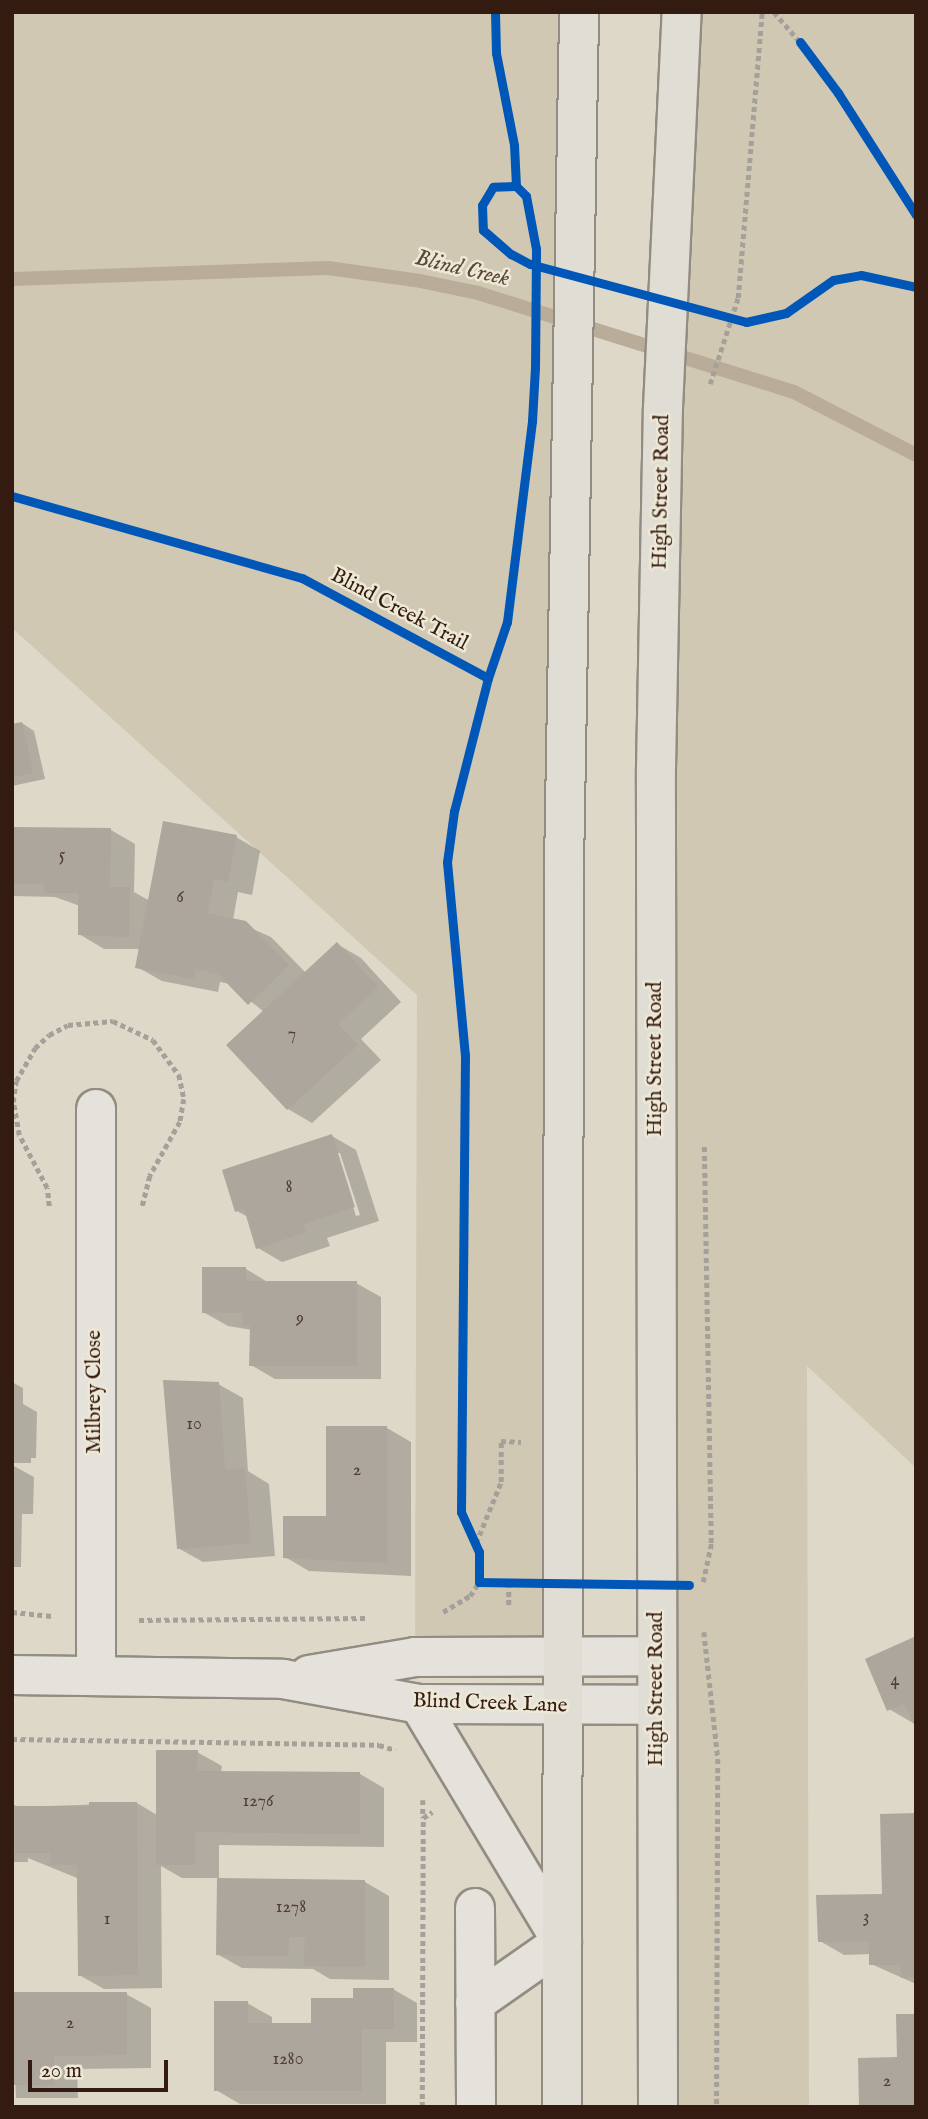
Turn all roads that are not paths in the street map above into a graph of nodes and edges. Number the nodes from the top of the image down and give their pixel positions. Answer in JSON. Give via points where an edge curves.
{"nodes":[{"id":1,"x":579,"y":12,"type":"edge"},
{"id":2,"x":682,"y":12,"type":"edge"},
{"id":3,"x":96,"y":1109,"type":"dead end"},
{"id":4,"x":562,"y":1656,"type":"junction"},
{"id":5,"x":656,"y":1656,"type":"junction"},
{"id":6,"x":12,"y":1675,"type":"edge"},
{"id":7,"x":96,"y":1676,"type":"junction"},
{"id":8,"x":283,"y":1679,"type":"junction"},
{"id":9,"x":419,"y":1704,"type":"junction"},
{"id":10,"x":657,"y":1705,"type":"junction"},
{"id":11,"x":562,"y":1706,"type":"junction"},
{"id":12,"x":475,"y":1908,"type":"dead end"},
{"id":13,"x":562,"y":1942,"type":"junction"},
{"id":14,"x":475,"y":2003,"type":"junction"},
{"id":15,"x":476,"y":2107,"type":"edge"},
{"id":16,"x":562,"y":2107,"type":"edge"},
{"id":17,"x":658,"y":2107,"type":"edge"}],
"edges":[{"from":1,"to":4,"type":"main road","via":[[564,881]]},
{"from":2,"to":5,"type":"main road","name":"High Street Road","via":[[663,408],[656,769],[673,1585]]},
{"from":3,"to":7,"type":"street","name":"Milbrey Close"},
{"from":4,"to":5,"type":"street","name":"Blind Creek Lane"},
{"from":4,"to":8,"type":"street","name":"Blind Creek Lane","via":[[415,1657]]},
{"from":4,"to":11,"type":"main road"},
{"from":5,"to":10,"type":"main road","name":"High Street Road"},
{"from":6,"to":7,"type":"street","name":"Blind Creek Lane"},
{"from":7,"to":8,"type":"street","name":"Blind Creek Lane"},
{"from":8,"to":9,"type":"street","name":"Blind Creek Lane"},
{"from":9,"to":11,"type":"street","name":"Blind Creek Lane"},
{"from":9,"to":13,"type":"street"},
{"from":10,"to":11,"type":"street","name":"Blind Creek Lane"},
{"from":10,"to":17,"type":"main road","name":"High Street Road"},
{"from":11,"to":13,"type":"main road"},
{"from":12,"to":14,"type":"street"},
{"from":13,"to":14,"type":"street"},
{"from":13,"to":16,"type":"main road"},
{"from":14,"to":15,"type":"street"}]}
